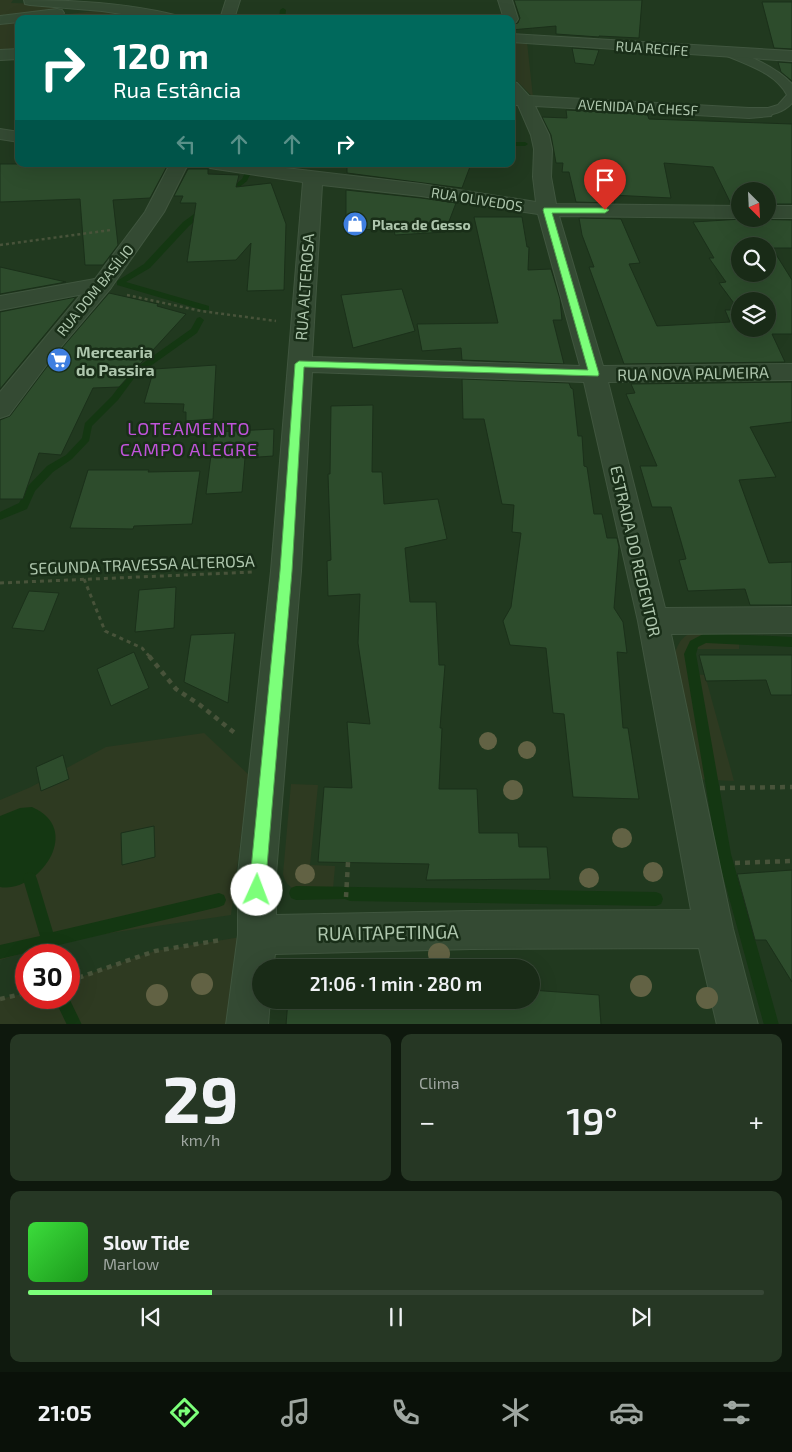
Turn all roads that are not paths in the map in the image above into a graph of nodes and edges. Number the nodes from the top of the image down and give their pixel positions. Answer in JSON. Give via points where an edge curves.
{"nodes":[{"id":1,"x":233,"y":0,"type":"edge"},
{"id":2,"x":505,"y":0,"type":"edge"},
{"id":3,"x":30,"y":1,"type":"edge"},
{"id":4,"x":111,"y":6,"type":"junction"},
{"id":5,"x":40,"y":15,"type":"edge"},
{"id":6,"x":158,"y":15,"type":"edge"},
{"id":7,"x":227,"y":15,"type":"edge"},
{"id":8,"x":510,"y":15,"type":"edge"},
{"id":9,"x":15,"y":18,"type":"edge"},
{"id":10,"x":0,"y":20,"type":"edge"},
{"id":11,"x":515,"y":38,"type":"edge"},
{"id":12,"x":726,"y":52,"type":"junction"},
{"id":13,"x":15,"y":54,"type":"edge"},
{"id":14,"x":0,"y":55,"type":"edge"},
{"id":15,"x":792,"y":56,"type":"edge"},
{"id":16,"x":516,"y":96,"type":"edge"},
{"id":17,"x":792,"y":96,"type":"edge"},
{"id":18,"x":765,"y":112,"type":"joint"},
{"id":19,"x":0,"y":134,"type":"edge"},
{"id":20,"x":15,"y":136,"type":"edge"},
{"id":21,"x":178,"y":167,"type":"edge"},
{"id":22,"x":236,"y":167,"type":"edge"},
{"id":23,"x":312,"y":178,"type":"junction"},
{"id":24,"x":547,"y":210,"type":"junction"},
{"id":25,"x":731,"y":212,"type":"edge"},
{"id":26,"x":776,"y":212,"type":"edge"},
{"id":27,"x":792,"y":212,"type":"edge"},
{"id":28,"x":101,"y":285,"type":"junction"},
{"id":29,"x":0,"y":304,"type":"edge"},
{"id":30,"x":299,"y":364,"type":"junction"},
{"id":31,"x":792,"y":372,"type":"edge"},
{"id":32,"x":594,"y":374,"type":"junction"},
{"id":33,"x":0,"y":409,"type":"edge"},
{"id":34,"x":792,"y":620,"type":"edge"},
{"id":35,"x":653,"y":621,"type":"junction"},
{"id":36,"x":714,"y":929,"type":"junction"},
{"id":37,"x":257,"y":935,"type":"junction"},
{"id":38,"x":247,"y":1024,"type":"edge"},
{"id":39,"x":738,"y":1024,"type":"edge"}],
"edges":[{"from":1,"to":7,"type":"street"},
{"from":2,"to":8,"type":"street"},
{"from":3,"to":4,"type":"street"},
{"from":4,"to":5,"type":"street"},
{"from":4,"to":6,"type":"street"},
{"from":9,"to":10,"type":"street"},
{"from":11,"to":12,"type":"street","name":"RUA RECIFE"},
{"from":12,"to":15,"type":"street","name":"RUA RECIFE"},
{"from":12,"to":17,"type":"lane","via":[[781,78],[791,89]]},
{"from":13,"to":14,"type":"street"},
{"from":16,"to":18,"type":"street","name":"AVENIDA DA CHESF"},
{"from":16,"to":24,"type":"street","name":"ESTRADA DO REDENTOR","via":[[540,135]]},
{"from":17,"to":18,"type":"lane","via":[[782,107]]},
{"from":19,"to":20,"type":"street"},
{"from":21,"to":28,"type":"street","name":"RUA DOM BASÍLIO","via":[[148,225]]},
{"from":22,"to":23,"type":"street","name":"RUA OLIVEDOS"},
{"from":23,"to":24,"type":"street","name":"RUA OLIVEDOS","via":[[421,190]]},
{"from":23,"to":30,"type":"street","name":"RUA ALTEROSA"},
{"from":24,"to":25,"type":"street","name":"RUA OLIVEDOS"},
{"from":24,"to":32,"type":"street","name":"ESTRADA DO REDENTOR"},
{"from":26,"to":27,"type":"street"},
{"from":28,"to":29,"type":"street"},
{"from":28,"to":33,"type":"street","name":"RUA DOM BASÍLIO"},
{"from":30,"to":32,"type":"street","name":"RUA NOVA PALMEIRA"},
{"from":30,"to":37,"type":"street","name":"RUA ALTEROSA","via":[[286,571],[257,874]]},
{"from":31,"to":32,"type":"street","name":"RUA NOVA PALMEIRA"},
{"from":32,"to":35,"type":"street","name":"ESTRADA DO REDENTOR"},
{"from":34,"to":35,"type":"street"},
{"from":35,"to":36,"type":"street","name":"ESTRADA DO REDENTOR"},
{"from":36,"to":37,"type":"street","name":"RUA ITAPETINGA"},
{"from":36,"to":39,"type":"street","name":"ESTRADA DO REDENTOR"},
{"from":37,"to":38,"type":"street","name":"RUA ALTEROSA"}]}
